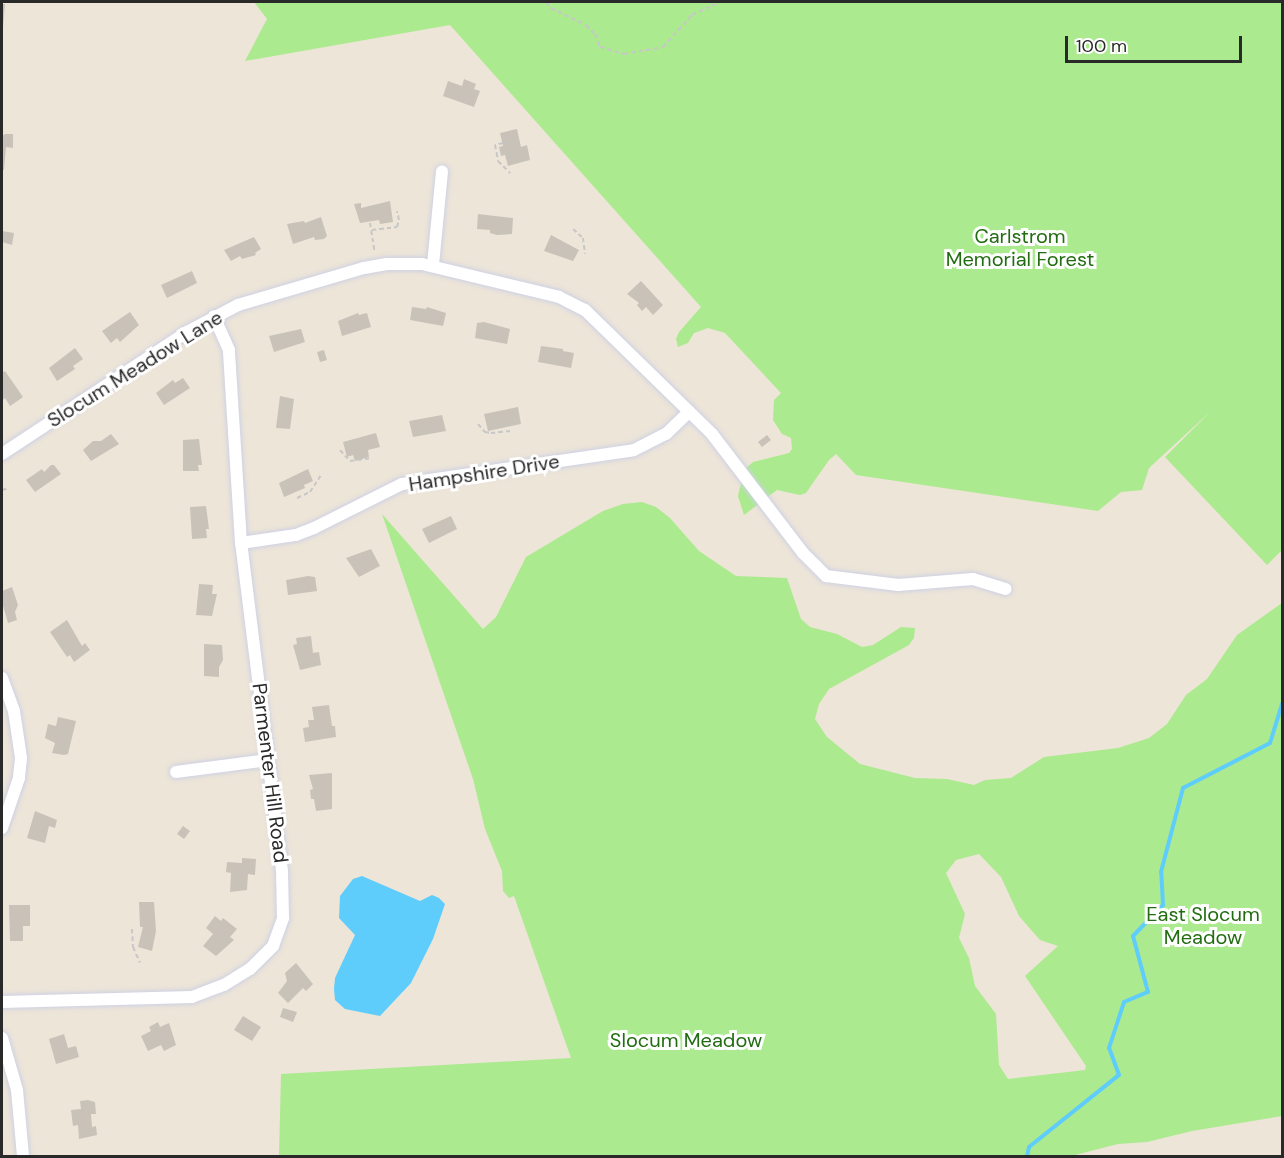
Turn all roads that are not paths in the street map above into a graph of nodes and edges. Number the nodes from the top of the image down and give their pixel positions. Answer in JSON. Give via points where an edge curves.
{"nodes":[{"id":1,"x":442,"y":171,"type":"dead end"},
{"id":2,"x":434,"y":266,"type":"junction"},
{"id":3,"x":214,"y":316,"type":"junction"},
{"id":4,"x":688,"y":412,"type":"junction"},
{"id":5,"x":2,"y":454,"type":"edge"},
{"id":6,"x":241,"y":543,"type":"junction"},
{"id":7,"x":1006,"y":589,"type":"dead end"},
{"id":8,"x":2,"y":678,"type":"edge"},
{"id":9,"x":268,"y":760,"type":"junction"},
{"id":10,"x":176,"y":772,"type":"dead end"},
{"id":11,"x":2,"y":828,"type":"edge"},
{"id":12,"x":2,"y":1002,"type":"edge"},
{"id":13,"x":2,"y":1038,"type":"edge"},
{"id":14,"x":23,"y":1156,"type":"edge"}],
"edges":[{"from":1,"to":2,"type":"street"},
{"from":2,"to":3,"type":"street","name":"Slocum Meadow Lane","via":[[399,263],[364,268],[265,295]]},
{"from":2,"to":4,"type":"street","name":"Slocum Meadow Lane","via":[[573,303],[596,320]]},
{"from":3,"to":5,"type":"street","name":"Slocum Meadow Lane"},
{"from":3,"to":6,"type":"street","name":"Parmenter Hill Road","via":[[229,350]]},
{"from":4,"to":6,"type":"street","name":"Hampshire Drive","via":[[666,434],[634,450],[402,484],[296,535]]},
{"from":4,"to":7,"type":"street","name":"Slocum Meadow Lane","via":[[724,448],[803,553],[826,576],[898,585],[973,579]]},
{"from":6,"to":9,"type":"street","name":"Parmenter Hill Road"},
{"from":8,"to":11,"type":"street","via":[[14,711],[21,759],[19,778]]},
{"from":9,"to":10,"type":"street"},
{"from":9,"to":12,"type":"street","name":"Parmenter Hill Road","via":[[282,871],[283,918],[273,946],[250,969],[224,985],[192,997]]},
{"from":13,"to":14,"type":"street","via":[[17,1090]]}]}
